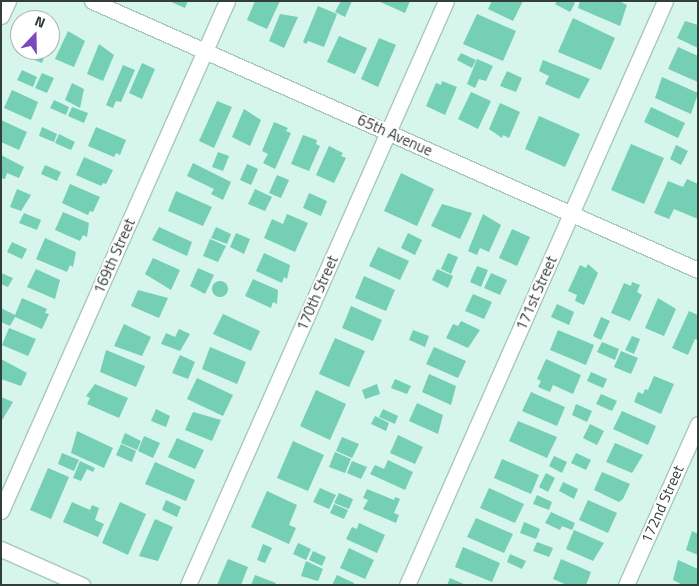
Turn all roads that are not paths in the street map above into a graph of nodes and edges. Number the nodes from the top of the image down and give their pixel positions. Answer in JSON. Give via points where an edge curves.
{"nodes":[{"id":1,"x":8,"y":1,"type":"edge"},
{"id":2,"x":92,"y":1,"type":"edge"},
{"id":3,"x":227,"y":1,"type":"edge"},
{"id":4,"x":446,"y":1,"type":"edge"},
{"id":5,"x":665,"y":1,"type":"edge"},
{"id":6,"x":1,"y":16,"type":"edge"},
{"id":7,"x":205,"y":51,"type":"junction"},
{"id":8,"x":388,"y":132,"type":"junction"},
{"id":9,"x":571,"y":214,"type":"junction"},
{"id":10,"x":698,"y":270,"type":"edge"},
{"id":11,"x":698,"y":424,"type":"edge"},
{"id":12,"x":1,"y":511,"type":"edge"},
{"id":13,"x":1,"y":549,"type":"edge"},
{"id":14,"x":82,"y":585,"type":"edge"},
{"id":15,"x":188,"y":585,"type":"edge"},
{"id":16,"x":407,"y":585,"type":"edge"},
{"id":17,"x":626,"y":585,"type":"edge"}],
"edges":[{"from":1,"to":6,"type":"street"},
{"from":2,"to":7,"type":"street","name":"65th Avenue"},
{"from":3,"to":7,"type":"street","name":"169th Street"},
{"from":4,"to":8,"type":"street","name":"170th Street"},
{"from":5,"to":9,"type":"street","name":"171st Street"},
{"from":7,"to":8,"type":"street","name":"65th Avenue"},
{"from":7,"to":12,"type":"street","name":"169th Street"},
{"from":8,"to":9,"type":"street","name":"65th Avenue"},
{"from":8,"to":15,"type":"street","name":"170th Street"},
{"from":9,"to":10,"type":"street","name":"65th Avenue"},
{"from":9,"to":16,"type":"street","name":"171st Street"},
{"from":11,"to":17,"type":"street","name":"172nd Street"},
{"from":13,"to":14,"type":"street"}]}
